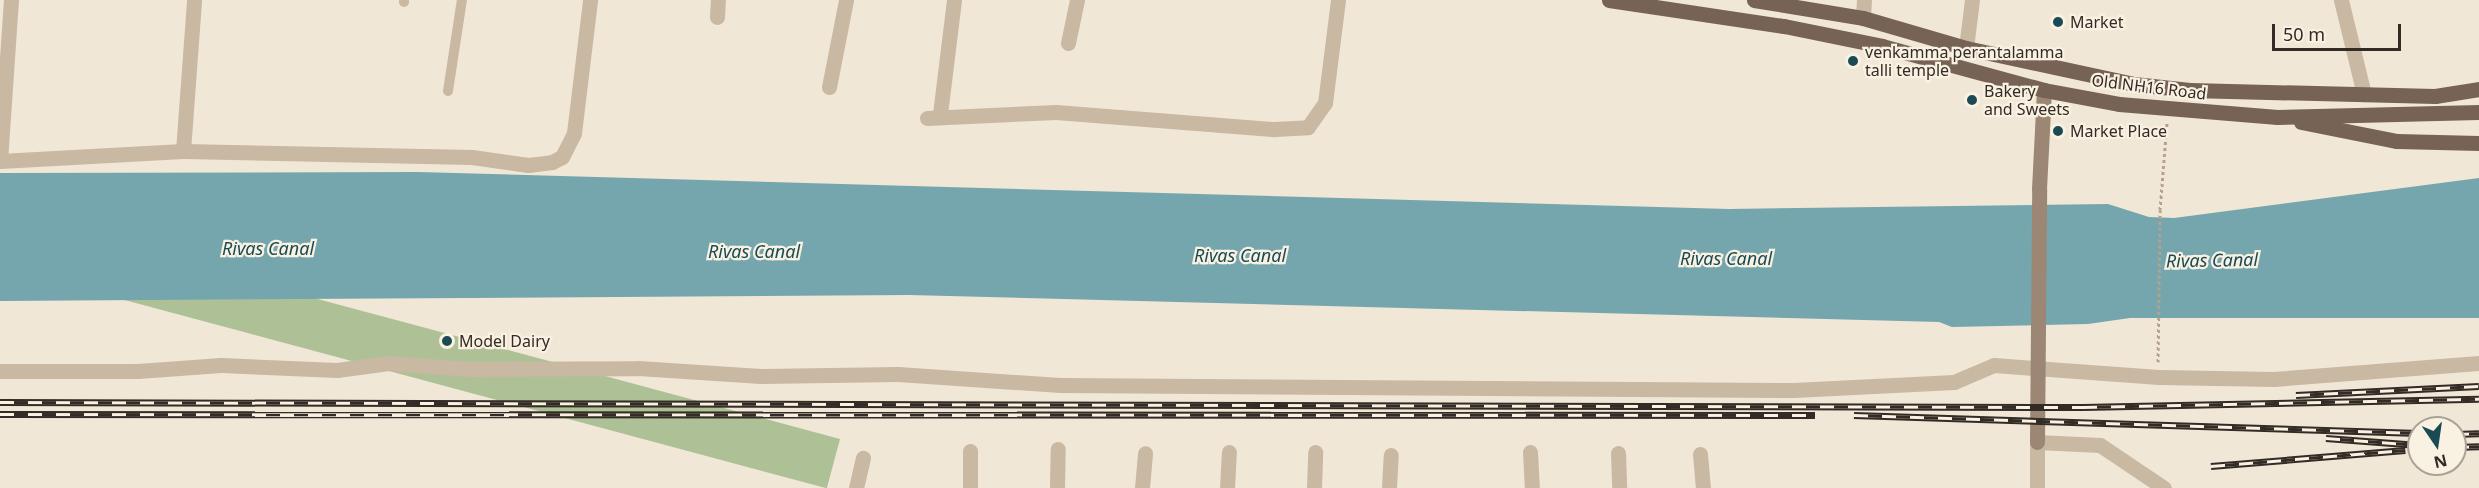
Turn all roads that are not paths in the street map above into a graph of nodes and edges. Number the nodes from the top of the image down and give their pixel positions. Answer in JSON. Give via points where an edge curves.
{"nodes":[{"id":1,"x":11,"y":0,"type":"edge"},
{"id":2,"x":194,"y":0,"type":"edge"},
{"id":3,"x":462,"y":0,"type":"edge"},
{"id":4,"x":590,"y":0,"type":"edge"},
{"id":5,"x":718,"y":0,"type":"edge"},
{"id":6,"x":846,"y":0,"type":"edge"},
{"id":7,"x":954,"y":0,"type":"edge"},
{"id":8,"x":1077,"y":0,"type":"edge"},
{"id":9,"x":1338,"y":0,"type":"edge"},
{"id":10,"x":1609,"y":0,"type":"edge"},
{"id":11,"x":1754,"y":0,"type":"edge"},
{"id":12,"x":1864,"y":0,"type":"edge"},
{"id":13,"x":1972,"y":0,"type":"edge"},
{"id":14,"x":2341,"y":0,"type":"edge"},
{"id":15,"x":717,"y":17,"type":"dead end"},
{"id":16,"x":1863,"y":18,"type":"junction"},
{"id":17,"x":1068,"y":43,"type":"dead end"},
{"id":18,"x":1965,"y":48,"type":"junction"},
{"id":19,"x":829,"y":87,"type":"dead end"},
{"id":20,"x":2479,"y":89,"type":"edge"},
{"id":21,"x":2044,"y":90,"type":"junction"},
{"id":22,"x":448,"y":91,"type":"dead end"},
{"id":23,"x":2364,"y":94,"type":"junction"},
{"id":24,"x":2479,"y":112,"type":"edge"},
{"id":25,"x":2277,"y":117,"type":"junction"},
{"id":26,"x":2479,"y":143,"type":"edge"},
{"id":27,"x":183,"y":151,"type":"junction"},
{"id":28,"x":0,"y":161,"type":"edge"},
{"id":29,"x":2479,"y":363,"type":"edge"},
{"id":30,"x":2040,"y":368,"type":"junction"},
{"id":31,"x":0,"y":371,"type":"edge"},
{"id":32,"x":2037,"y":442,"type":"junction"},
{"id":33,"x":1058,"y":449,"type":"dead end"},
{"id":34,"x":970,"y":451,"type":"dead end"},
{"id":35,"x":1229,"y":452,"type":"dead end"},
{"id":36,"x":1316,"y":452,"type":"dead end"},
{"id":37,"x":1530,"y":452,"type":"dead end"},
{"id":38,"x":1145,"y":453,"type":"dead end"},
{"id":39,"x":1618,"y":453,"type":"dead end"},
{"id":40,"x":1700,"y":454,"type":"dead end"},
{"id":41,"x":1391,"y":455,"type":"dead end"},
{"id":42,"x":863,"y":458,"type":"dead end"},
{"id":43,"x":856,"y":488,"type":"edge"},
{"id":44,"x":970,"y":488,"type":"edge"},
{"id":45,"x":1057,"y":488,"type":"edge"},
{"id":46,"x":1142,"y":488,"type":"edge"},
{"id":47,"x":1227,"y":488,"type":"edge"},
{"id":48,"x":1314,"y":488,"type":"edge"},
{"id":49,"x":1389,"y":488,"type":"edge"},
{"id":50,"x":1532,"y":488,"type":"edge"},
{"id":51,"x":1619,"y":488,"type":"edge"},
{"id":52,"x":1703,"y":488,"type":"edge"},
{"id":53,"x":2037,"y":488,"type":"edge"},
{"id":54,"x":2164,"y":488,"type":"edge"}],
"edges":[{"from":1,"to":28,"type":"street"},
{"from":2,"to":27,"type":"street"},
{"from":3,"to":22,"type":"lane"},
{"from":4,"to":27,"type":"street","via":[[573,133],[562,157],[552,162],[528,165],[472,157]]},
{"from":5,"to":15,"type":"street"},
{"from":6,"to":19,"type":"street"},
{"from":7,"to":9,"type":"street","via":[[934,116],[1056,112],[1283,130],[1308,126],[1325,102]]},
{"from":8,"to":17,"type":"street"},
{"from":10,"to":21,"type":"main road","name":"Old NH16 Road","via":[[1860,41]]},
{"from":11,"to":16,"type":"main road","name":"Old NH16 Road"},
{"from":12,"to":16,"type":"street"},
{"from":13,"to":18,"type":"street"},
{"from":14,"to":23,"type":"street"},
{"from":16,"to":18,"type":"main road","name":"Old NH16 Road"},
{"from":18,"to":23,"type":"main road","name":"Old NH16 Road","via":[[2134,84],[2190,90]]},
{"from":20,"to":23,"type":"main road","name":"Old NH16 Road","via":[[2435,96]]},
{"from":21,"to":25,"type":"main road","name":"Old NH16 Road","via":[[2169,110]]},
{"from":21,"to":30,"type":"street","via":[[2039,189]]},
{"from":24,"to":25,"type":"main road","name":"Old NH16 Road"},
{"from":25,"to":26,"type":"main road","via":[[2397,141]]},
{"from":27,"to":28,"type":"street"},
{"from":29,"to":30,"type":"street","via":[[2274,379],[2159,377]]},
{"from":30,"to":31,"type":"street","via":[[1994,365],[1954,382],[1896,387],[1682,391],[1574,386],[1527,389],[1061,385],[898,374],[761,376],[638,368],[471,369],[389,363],[337,370],[221,365],[129,371]]},
{"from":30,"to":32,"type":"street"},
{"from":32,"to":53,"type":"street"},
{"from":32,"to":54,"type":"street","via":[[2100,445]]},
{"from":33,"to":45,"type":"street"},
{"from":34,"to":44,"type":"street"},
{"from":35,"to":47,"type":"street"},
{"from":36,"to":48,"type":"street"},
{"from":37,"to":50,"type":"street"},
{"from":38,"to":46,"type":"street"},
{"from":39,"to":51,"type":"street"},
{"from":40,"to":52,"type":"street"},
{"from":41,"to":49,"type":"street"},
{"from":42,"to":43,"type":"street"}]}
